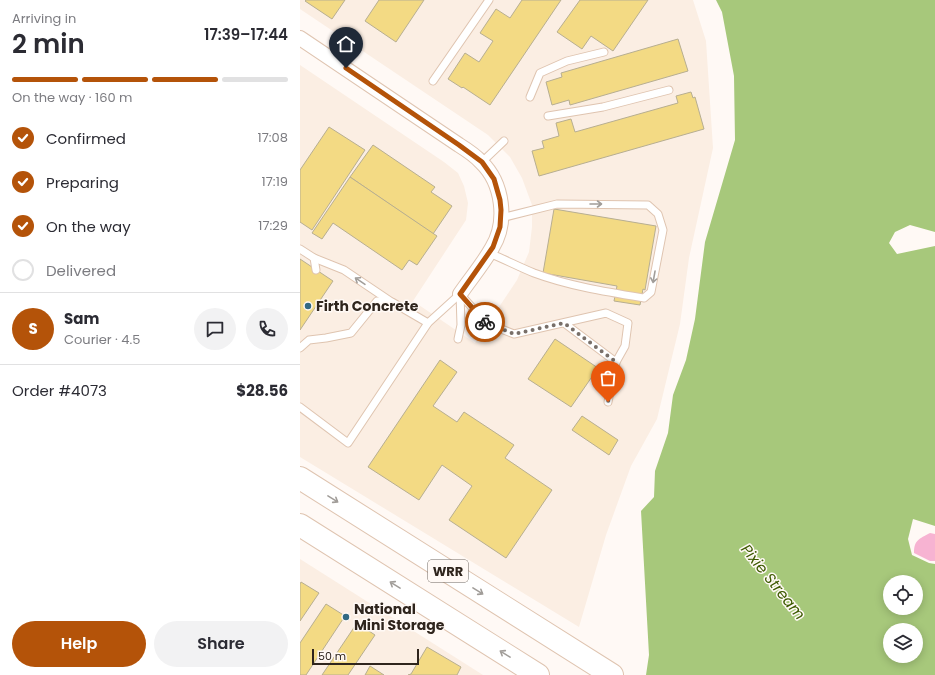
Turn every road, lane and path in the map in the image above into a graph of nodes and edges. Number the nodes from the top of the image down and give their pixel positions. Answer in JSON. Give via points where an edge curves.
{"nodes":[{"id":1,"x":489,"y":0,"type":"edge"},
{"id":2,"x":300,"y":38,"type":"edge"},
{"id":3,"x":604,"y":52,"type":"dead end"},
{"id":4,"x":433,"y":81,"type":"dead end"},
{"id":5,"x":669,"y":90,"type":"dead end"},
{"id":6,"x":530,"y":96,"type":"dead end"},
{"id":7,"x":548,"y":116,"type":"dead end"},
{"id":8,"x":504,"y":141,"type":"dead end"},
{"id":9,"x":482,"y":162,"type":"junction"},
{"id":10,"x":501,"y":218,"type":"junction"},
{"id":11,"x":300,"y":249,"type":"edge"},
{"id":12,"x":489,"y":253,"type":"junction"},
{"id":13,"x":314,"y":258,"type":"junction"},
{"id":14,"x":316,"y":270,"type":"dead end"},
{"id":15,"x":460,"y":294,"type":"junction"},
{"id":16,"x":392,"y":302,"type":"junction"},
{"id":17,"x":428,"y":323,"type":"junction"},
{"id":18,"x":564,"y":323,"type":"junction"},
{"id":19,"x":458,"y":339,"type":"dead end"},
{"id":20,"x":300,"y":348,"type":"edge"},
{"id":21,"x":616,"y":362,"type":"junction"},
{"id":22,"x":608,"y":402,"type":"dead end"},
{"id":23,"x":300,"y":407,"type":"edge"},
{"id":24,"x":300,"y":478,"type":"edge"},
{"id":25,"x":300,"y":525,"type":"edge"},
{"id":26,"x":604,"y":670,"type":"edge"},
{"id":27,"x":538,"y":675,"type":"edge"}],
"edges":[{"from":1,"to":4,"type":"lane"},
{"from":2,"to":9,"type":"street"},
{"from":3,"to":6,"type":"lane","via":[[567,61],[540,74]]},
{"from":5,"to":7,"type":"lane","via":[[603,107]]},
{"from":8,"to":9,"type":"lane"},
{"from":9,"to":10,"type":"street","via":[[494,179],[500,200]]},
{"from":10,"to":12,"type":"street","via":[[497,238]]},
{"from":10,"to":12,"type":"lane","one_way":true,"via":[[557,204],[648,204],[658,214],[663,230],[651,292],[644,298],[558,280],[532,272]]},
{"from":11,"to":13,"type":"lane"},
{"from":12,"to":15,"type":"street"},
{"from":13,"to":14,"type":"lane"},
{"from":16,"to":13,"type":"lane","one_way":true,"via":[[344,270]]},
{"from":15,"to":17,"type":"lane"},
{"from":15,"to":18,"type":"lane","via":[[486,323],[514,334]]},
{"from":15,"to":19,"type":"lane","via":[[461,325]]},
{"from":16,"to":17,"type":"lane"},
{"from":16,"to":20,"type":"lane","via":[[377,301],[351,333],[310,340]]},
{"from":17,"to":23,"type":"lane","via":[[348,443]]},
{"from":18,"to":21,"type":"lane"},
{"from":18,"to":21,"type":"lane","via":[[606,314],[628,323],[625,346]]},
{"from":21,"to":22,"type":"lane"},
{"from":24,"to":26,"type":"highway","number":"WRR","one_way":true},
{"from":27,"to":25,"type":"highway","number":"WRR","one_way":true}]}
